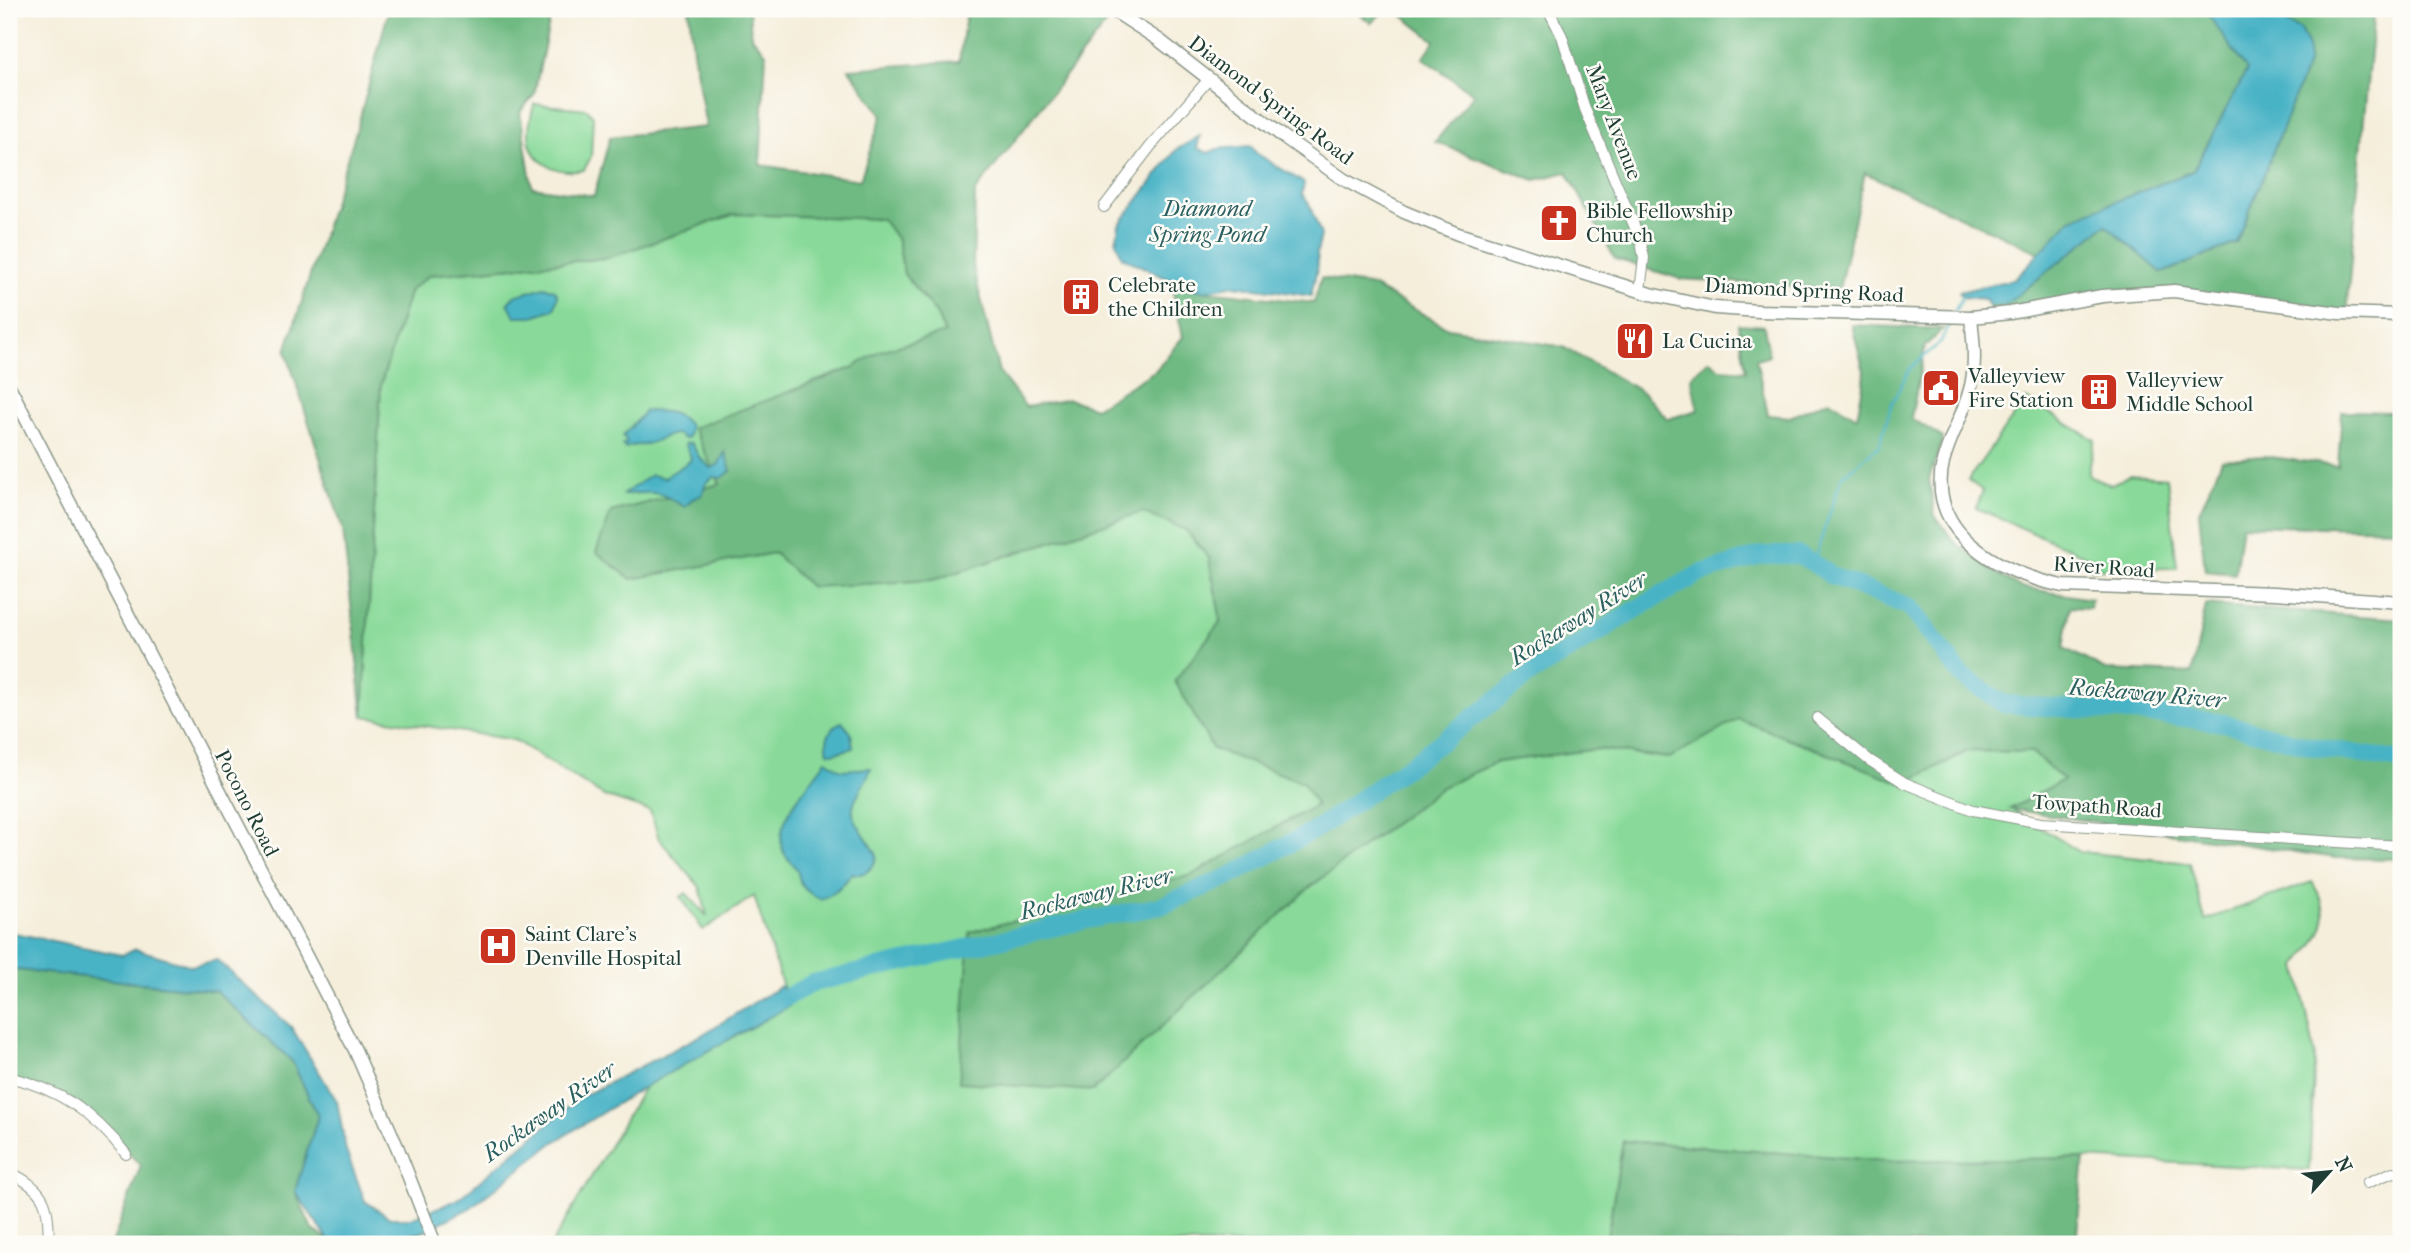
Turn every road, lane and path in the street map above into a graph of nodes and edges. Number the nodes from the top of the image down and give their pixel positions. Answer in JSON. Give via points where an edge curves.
{"nodes":[{"id":1,"x":1111,"y":9,"type":"edge"},
{"id":2,"x":1549,"y":9,"type":"edge"},
{"id":3,"x":1209,"y":79,"type":"junction"},
{"id":4,"x":1104,"y":207,"type":"dead end"},
{"id":5,"x":1640,"y":291,"type":"junction"},
{"id":6,"x":2401,"y":315,"type":"edge"},
{"id":7,"x":1965,"y":317,"type":"junction"},
{"id":8,"x":9,"y":386,"type":"edge"},
{"id":9,"x":2401,"y":602,"type":"edge"},
{"id":10,"x":1817,"y":718,"type":"dead end"},
{"id":11,"x":2401,"y":846,"type":"edge"},
{"id":12,"x":9,"y":1077,"type":"edge"},
{"id":13,"x":126,"y":1154,"type":"dead end"},
{"id":14,"x":9,"y":1171,"type":"edge"},
{"id":15,"x":2401,"y":1173,"type":"edge"},
{"id":16,"x":2367,"y":1183,"type":"dead end"},
{"id":17,"x":435,"y":1242,"type":"edge"},
{"id":18,"x":49,"y":1244,"type":"edge"}],
"edges":[{"from":1,"to":3,"type":"street","name":"Diamond Spring Road"},
{"from":2,"to":5,"type":"street","name":"Mary Avenue","via":[[1641,242]]},
{"from":3,"to":4,"type":"street"},
{"from":3,"to":5,"type":"street","name":"Diamond Spring Road","via":[[1309,156],[1404,212],[1458,234]]},
{"from":5,"to":7,"type":"street","name":"Diamond Spring Road","via":[[1732,310]]},
{"from":6,"to":7,"type":"street","name":"Diamond Spring Road","via":[[2339,313],[2174,291],[2102,296]]},
{"from":7,"to":9,"type":"street","name":"River Road","via":[[1975,356],[1973,377],[1946,450],[1941,493],[1956,528],[1985,556],[2032,579],[2062,586]]},
{"from":8,"to":17,"type":"street","name":"Pocono Road","via":[[355,1050]]},
{"from":10,"to":11,"type":"street","name":"Towpath Road","via":[[1905,783],[1973,810],[2041,823]]},
{"from":12,"to":13,"type":"street","via":[[36,1083],[73,1103]]},
{"from":14,"to":18,"type":"street","via":[[30,1184],[45,1202]]},
{"from":15,"to":16,"type":"street"}]}
